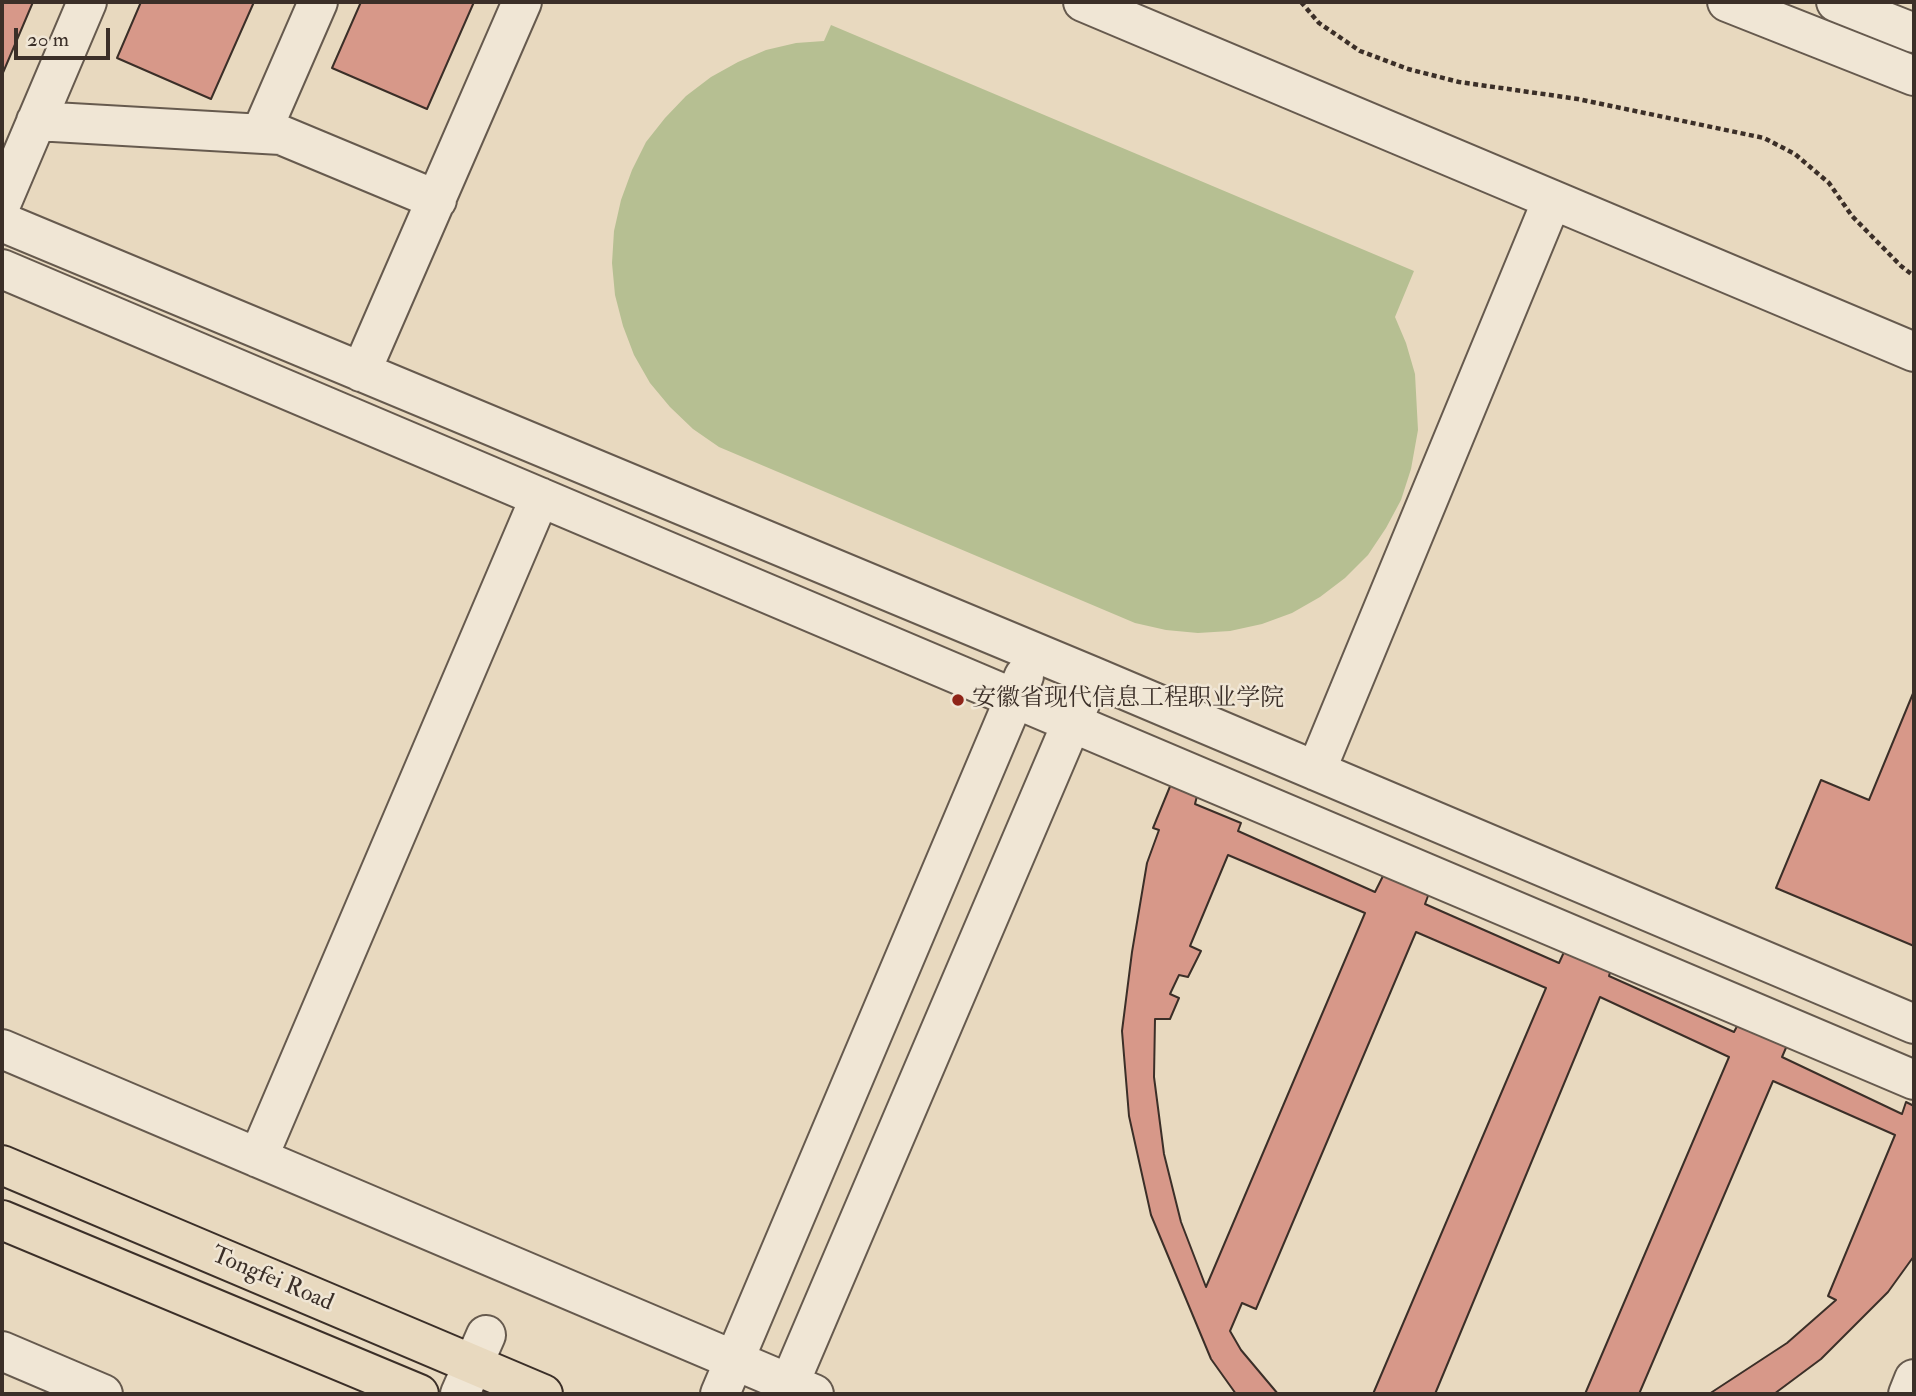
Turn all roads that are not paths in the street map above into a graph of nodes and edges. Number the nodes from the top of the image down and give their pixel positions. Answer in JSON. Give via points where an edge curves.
{"nodes":[{"id":1,"x":87,"y":2,"type":"edge"},
{"id":2,"x":318,"y":2,"type":"edge"},
{"id":3,"x":522,"y":2,"type":"edge"},
{"id":4,"x":1083,"y":2,"type":"edge"},
{"id":5,"x":1727,"y":2,"type":"edge"},
{"id":6,"x":1836,"y":2,"type":"edge"},
{"id":7,"x":1914,"y":33,"type":"edge"},
{"id":8,"x":1914,"y":76,"type":"edge"},
{"id":9,"x":36,"y":121,"type":"junction"},
{"id":10,"x":261,"y":133,"type":"junction"},
{"id":11,"x":437,"y":200,"type":"junction"},
{"id":12,"x":1552,"y":200,"type":"junction"},
{"id":13,"x":2,"y":202,"type":"edge"},
{"id":14,"x":2,"y":222,"type":"edge"},
{"id":15,"x":2,"y":269,"type":"edge"},
{"id":16,"x":1914,"y":352,"type":"edge"},
{"id":17,"x":361,"y":372,"type":"junction"},
{"id":18,"x":540,"y":497,"type":"junction"},
{"id":19,"x":1034,"y":652,"type":"junction"},
{"id":20,"x":1092,"y":676,"type":"junction"},
{"id":21,"x":1014,"y":698,"type":"junction"},
{"id":22,"x":1072,"y":723,"type":"junction"},
{"id":23,"x":1316,"y":771,"type":"junction"},
{"id":24,"x":1914,"y":1024,"type":"edge"},
{"id":25,"x":2,"y":1049,"type":"edge"},
{"id":26,"x":1914,"y":1080,"type":"edge"},
{"id":27,"x":258,"y":1158,"type":"junction"},
{"id":28,"x":2,"y":1166,"type":"edge"},
{"id":29,"x":2,"y":1220,"type":"edge"},
{"id":30,"x":486,"y":1335,"type":"dead end"},
{"id":31,"x":2,"y":1351,"type":"edge"},
{"id":32,"x":1914,"y":1379,"type":"edge"},
{"id":33,"x":502,"y":1387,"type":"edge"},
{"id":34,"x":103,"y":1394,"type":"edge"},
{"id":35,"x":419,"y":1394,"type":"edge"},
{"id":36,"x":460,"y":1394,"type":"edge"},
{"id":37,"x":543,"y":1394,"type":"edge"},
{"id":38,"x":720,"y":1394,"type":"edge"},
{"id":39,"x":785,"y":1394,"type":"edge"},
{"id":40,"x":814,"y":1394,"type":"edge"},
{"id":41,"x":1908,"y":1394,"type":"edge"}],
"edges":[{"from":1,"to":9,"type":"street"},
{"from":2,"to":10,"type":"street"},
{"from":3,"to":11,"type":"street"},
{"from":4,"to":12,"type":"street"},
{"from":5,"to":8,"type":"street"},
{"from":6,"to":7,"type":"street"},
{"from":9,"to":10,"type":"street"},
{"from":9,"to":13,"type":"street"},
{"from":10,"to":11,"type":"street","via":[[281,135]]},
{"from":11,"to":17,"type":"street"},
{"from":12,"to":16,"type":"street"},
{"from":12,"to":23,"type":"street"},
{"from":14,"to":17,"type":"street"},
{"from":15,"to":18,"type":"street"},
{"from":17,"to":19,"type":"street"},
{"from":18,"to":21,"type":"street"},
{"from":18,"to":27,"type":"street"},
{"from":19,"to":20,"type":"street"},
{"from":19,"to":21,"type":"street"},
{"from":20,"to":22,"type":"street"},
{"from":20,"to":23,"type":"street"},
{"from":21,"to":22,"type":"street"},
{"from":21,"to":38,"type":"street"},
{"from":22,"to":26,"type":"street"},
{"from":22,"to":39,"type":"street"},
{"from":23,"to":24,"type":"street"},
{"from":25,"to":27,"type":"street"},
{"from":27,"to":40,"type":"street"},
{"from":28,"to":33,"type":"main road","name":"Tongfei Road"},
{"from":29,"to":35,"type":"main road","name":"Tongfei Road"},
{"from":30,"to":36,"type":"street"},
{"from":31,"to":34,"type":"street"},
{"from":32,"to":41,"type":"street"},
{"from":33,"to":37,"type":"main road","name":"Tongfei Road"}]}
